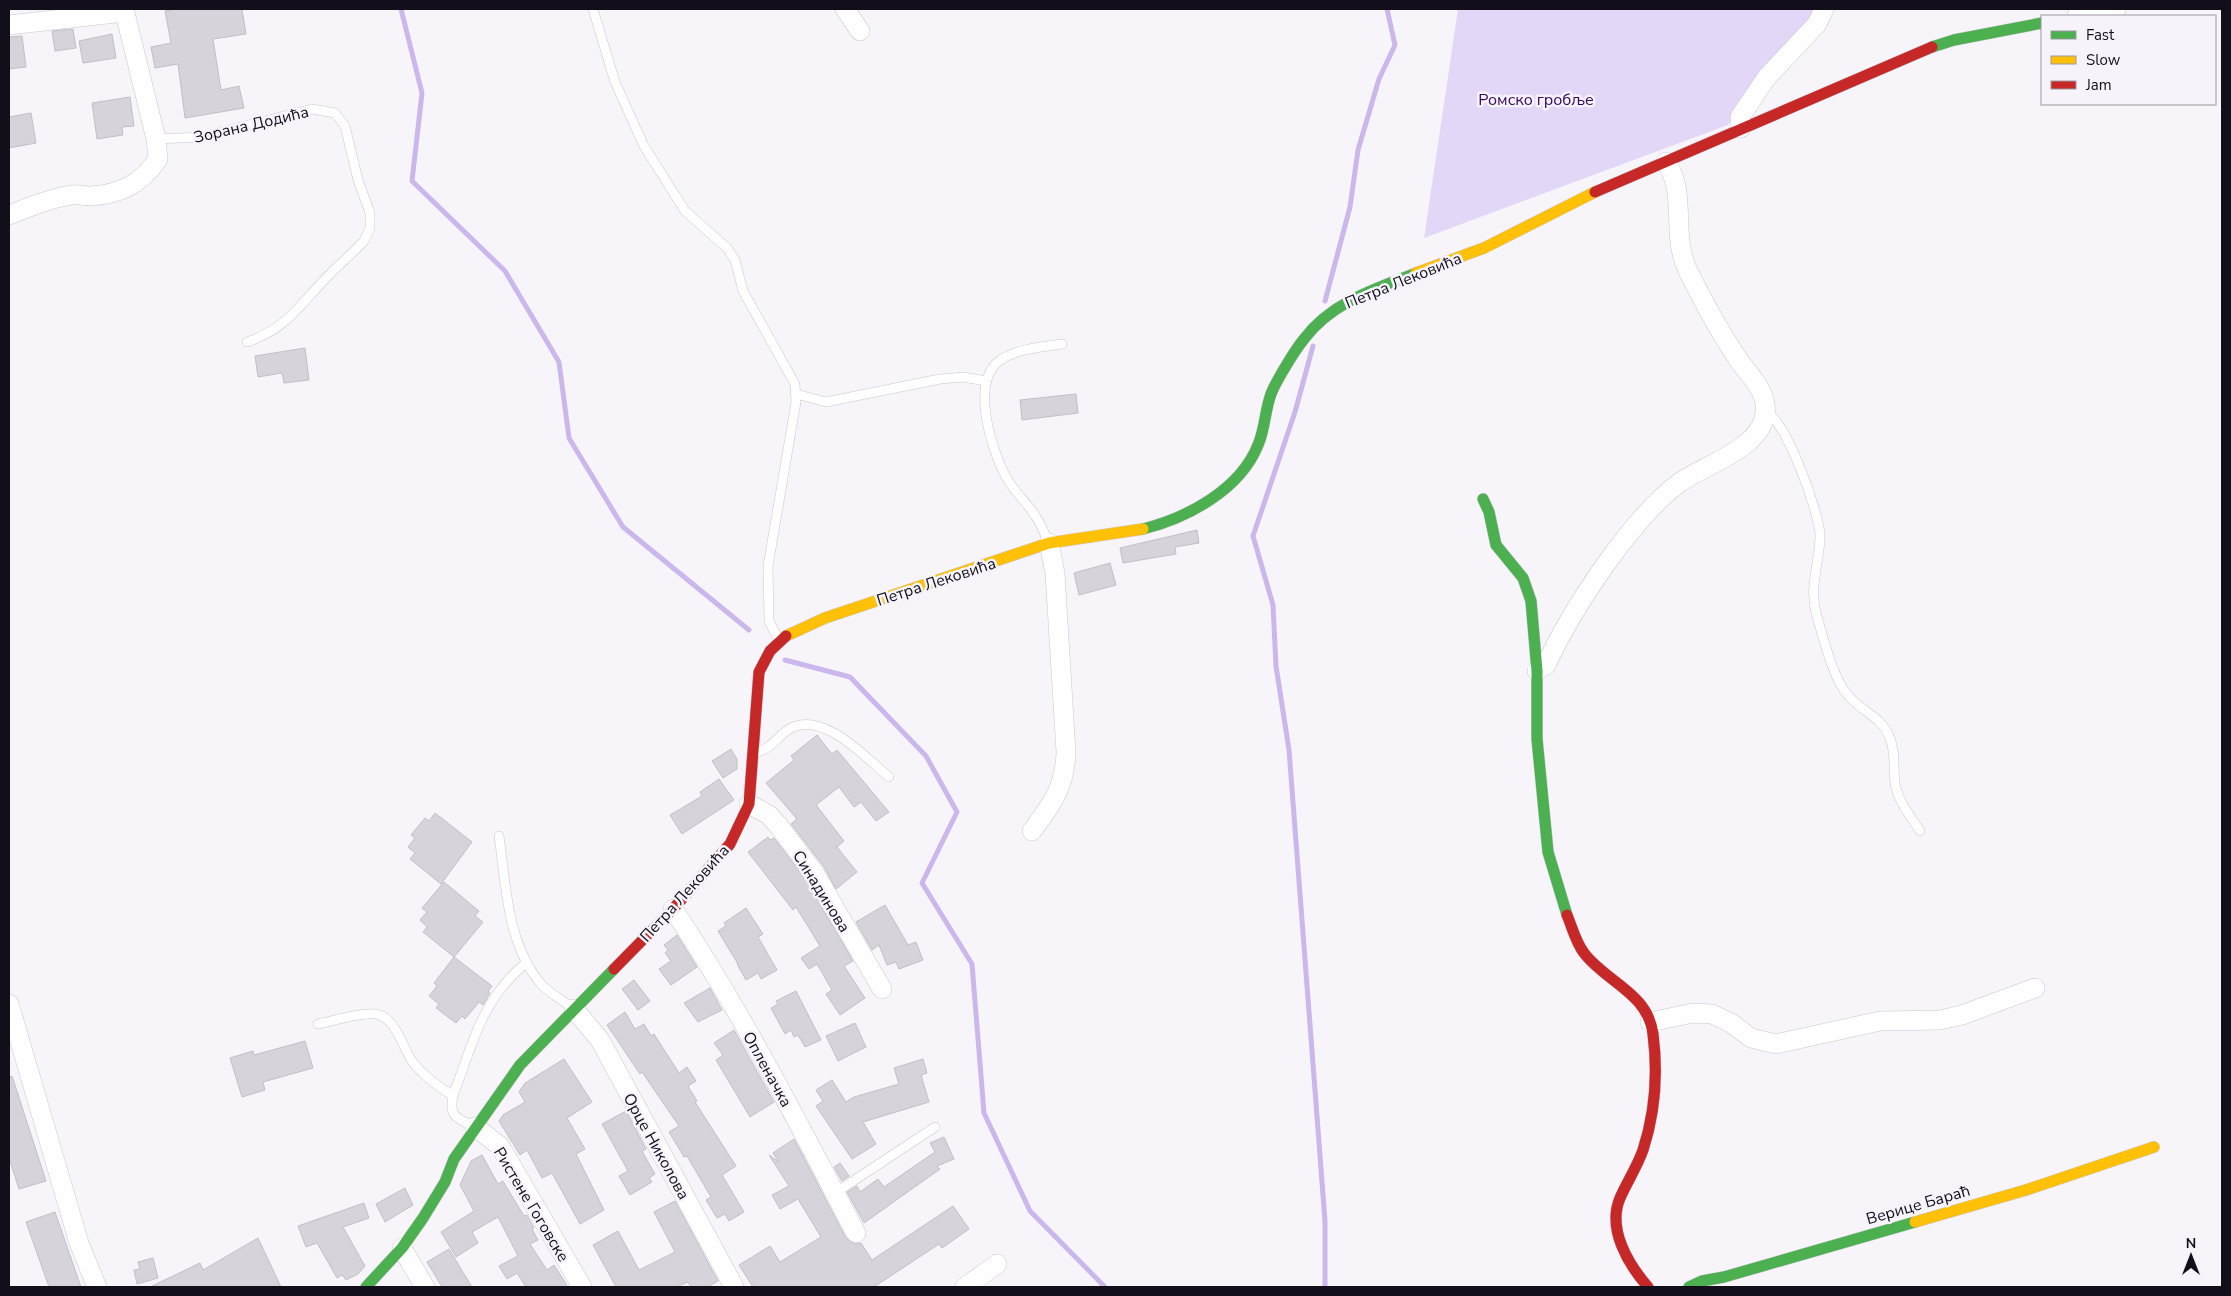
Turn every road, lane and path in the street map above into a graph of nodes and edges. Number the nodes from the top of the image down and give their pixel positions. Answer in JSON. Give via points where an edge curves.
{"nodes":[{"id":1,"x":594,"y":9,"type":"edge"},
{"id":2,"x":845,"y":9,"type":"edge"},
{"id":3,"x":1824,"y":9,"type":"edge"},
{"id":4,"x":2116,"y":9,"type":"edge"},
{"id":5,"x":124,"y":10,"type":"edge"},
{"id":6,"x":2083,"y":15,"type":"edge"},
{"id":7,"x":2041,"y":23,"type":"edge"},
{"id":8,"x":9,"y":25,"type":"edge"},
{"id":9,"x":860,"y":31,"type":"dead end"},
{"id":10,"x":1741,"y":128,"type":"junction"},
{"id":11,"x":156,"y":138,"type":"junction"},
{"id":12,"x":1666,"y":162,"type":"junction"},
{"id":13,"x":9,"y":214,"type":"edge"},
{"id":14,"x":247,"y":342,"type":"dead end"},
{"id":15,"x":1062,"y":344,"type":"dead end"},
{"id":16,"x":986,"y":381,"type":"junction"},
{"id":17,"x":796,"y":394,"type":"junction"},
{"id":18,"x":1766,"y":412,"type":"junction"},
{"id":19,"x":1483,"y":499,"type":"dead end"},
{"id":20,"x":1049,"y":543,"type":"junction"},
{"id":21,"x":779,"y":640,"type":"junction"},
{"id":22,"x":1537,"y":671,"type":"junction"},
{"id":23,"x":753,"y":752,"type":"junction"},
{"id":24,"x":889,"y":777,"type":"dead end"},
{"id":25,"x":749,"y":804,"type":"junction"},
{"id":26,"x":1032,"y":831,"type":"dead end"},
{"id":27,"x":1920,"y":831,"type":"dead end"},
{"id":28,"x":499,"y":836,"type":"dead end"},
{"id":29,"x":673,"y":908,"type":"junction"},
{"id":30,"x":526,"y":963,"type":"junction"},
{"id":31,"x":2035,"y":988,"type":"dead end"},
{"id":32,"x":882,"y":989,"type":"dead end"},
{"id":33,"x":9,"y":1004,"type":"edge"},
{"id":34,"x":574,"y":1009,"type":"junction"},
{"id":35,"x":1650,"y":1022,"type":"junction"},
{"id":36,"x":318,"y":1024,"type":"dead end"},
{"id":37,"x":453,"y":1096,"type":"junction"},
{"id":38,"x":475,"y":1127,"type":"junction"},
{"id":39,"x":935,"y":1127,"type":"dead end"},
{"id":40,"x":2154,"y":1147,"type":"dead end"},
{"id":41,"x":835,"y":1192,"type":"junction"},
{"id":42,"x":856,"y":1233,"type":"dead end"},
{"id":43,"x":402,"y":1248,"type":"junction"},
{"id":44,"x":997,"y":1264,"type":"dead end"},
{"id":45,"x":98,"y":1287,"type":"edge"},
{"id":46,"x":366,"y":1287,"type":"edge"},
{"id":47,"x":425,"y":1287,"type":"edge"},
{"id":48,"x":582,"y":1287,"type":"edge"},
{"id":49,"x":734,"y":1287,"type":"edge"},
{"id":50,"x":965,"y":1287,"type":"edge"},
{"id":51,"x":1648,"y":1287,"type":"edge"},
{"id":52,"x":1689,"y":1287,"type":"edge"}],
"edges":[{"from":1,"to":17,"type":"lane","via":[[615,82],[644,146],[686,211],[727,248],[735,260],[743,291],[791,376]]},
{"from":2,"to":9,"type":"street"},
{"from":3,"to":10,"type":"street","via":[[1817,24],[1767,77],[1740,117]]},
{"from":4,"to":6,"type":"street"},
{"from":5,"to":8,"type":"street"},
{"from":5,"to":11,"type":"street"},
{"from":7,"to":10,"type":"street","name":"Петра Лековића","via":[[1924,49]]},
{"from":10,"to":12,"type":"street","name":"Петра Лековића"},
{"from":11,"to":13,"type":"street","via":[[158,159],[135,184],[119,192],[49,200]]},
{"from":11,"to":14,"type":"lane","name":"Зорана Додића","via":[[202,137],[312,109],[335,113],[345,126],[370,213],[368,234],[289,320],[269,334]]},
{"from":12,"to":18,"type":"street","via":[[1678,191],[1678,236],[1683,261],[1722,333],[1763,394]]},
{"from":12,"to":20,"type":"street","name":"Петра Лековића","via":[[1573,202],[1484,248],[1339,305],[1317,324],[1289,358],[1271,393],[1259,444],[1236,480],[1202,504],[1158,525]]},
{"from":15,"to":16,"type":"lane","via":[[999,361]]},
{"from":16,"to":17,"type":"lane","via":[[963,377],[940,379],[826,402]]},
{"from":16,"to":20,"type":"lane","via":[[988,428],[998,463],[1036,516]]},
{"from":17,"to":21,"type":"lane","via":[[768,566],[769,621]]},
{"from":18,"to":22,"type":"street","via":[[1755,437],[1685,480],[1652,507],[1587,594],[1546,665]]},
{"from":18,"to":27,"type":"lane","via":[[1790,446],[1813,503],[1820,534],[1813,600],[1836,674],[1846,694],[1885,728],[1894,756],[1898,795]]},
{"from":19,"to":22,"type":"street","via":[[1496,545],[1518,569],[1528,589]]},
{"from":20,"to":21,"type":"street","name":"Петра Лековића","via":[[825,618],[795,629]]},
{"from":20,"to":26,"type":"street","via":[[1055,573],[1066,772],[1053,802]]},
{"from":21,"to":23,"type":"street","name":"Петра Лековића","via":[[759,672]]},
{"from":22,"to":35,"type":"street","via":[[1537,739],[1548,852],[1562,905],[1583,952],[1602,972],[1634,995]]},
{"from":23,"to":24,"type":"lane","via":[[767,749],[791,728],[816,725],[837,734]]},
{"from":23,"to":25,"type":"street","name":"Петра Лековића"},
{"from":25,"to":29,"type":"street","name":"Петра Лековића","via":[[730,844]]},
{"from":25,"to":32,"type":"street","name":"Синадинова","via":[[769,815],[815,874]]},
{"from":28,"to":30,"type":"lane","via":[[510,917]]},
{"from":29,"to":34,"type":"street","name":"Петра Лековића"},
{"from":29,"to":41,"type":"street","name":"Опленачка","via":[[697,944]]},
{"from":30,"to":34,"type":"lane","via":[[542,986]]},
{"from":30,"to":37,"type":"lane","via":[[505,982],[486,1011],[474,1035]]},
{"from":31,"to":35,"type":"street","via":[[1940,1020],[1880,1021],[1776,1044],[1751,1038],[1712,1014],[1693,1013]]},
{"from":33,"to":45,"type":"street","via":[[76,1235]]},
{"from":34,"to":38,"type":"street","name":"Петра Лековића","via":[[520,1065]]},
{"from":34,"to":49,"type":"street","name":"Орце Николова","via":[[600,1040]]},
{"from":35,"to":51,"type":"street","via":[[1656,1068],[1653,1110],[1644,1146],[1624,1184],[1616,1213],[1616,1226],[1624,1251],[1634,1271]]},
{"from":36,"to":37,"type":"lane","via":[[373,1013],[383,1016],[413,1061],[433,1083]]},
{"from":37,"to":38,"type":"lane","via":[[456,1117]]},
{"from":38,"to":43,"type":"street","name":"Петра Лековића","via":[[435,1199]]},
{"from":38,"to":48,"type":"street","name":"Ристене Гоговске","via":[[500,1146]]},
{"from":39,"to":41,"type":"lane"},
{"from":40,"to":52,"type":"street","name":"Верице Бараћ","via":[[2026,1190]]},
{"from":41,"to":42,"type":"street","name":"Опленачка"},
{"from":43,"to":46,"type":"street","name":"Петра Лековића"},
{"from":43,"to":47,"type":"street"},
{"from":44,"to":50,"type":"street"}]}
